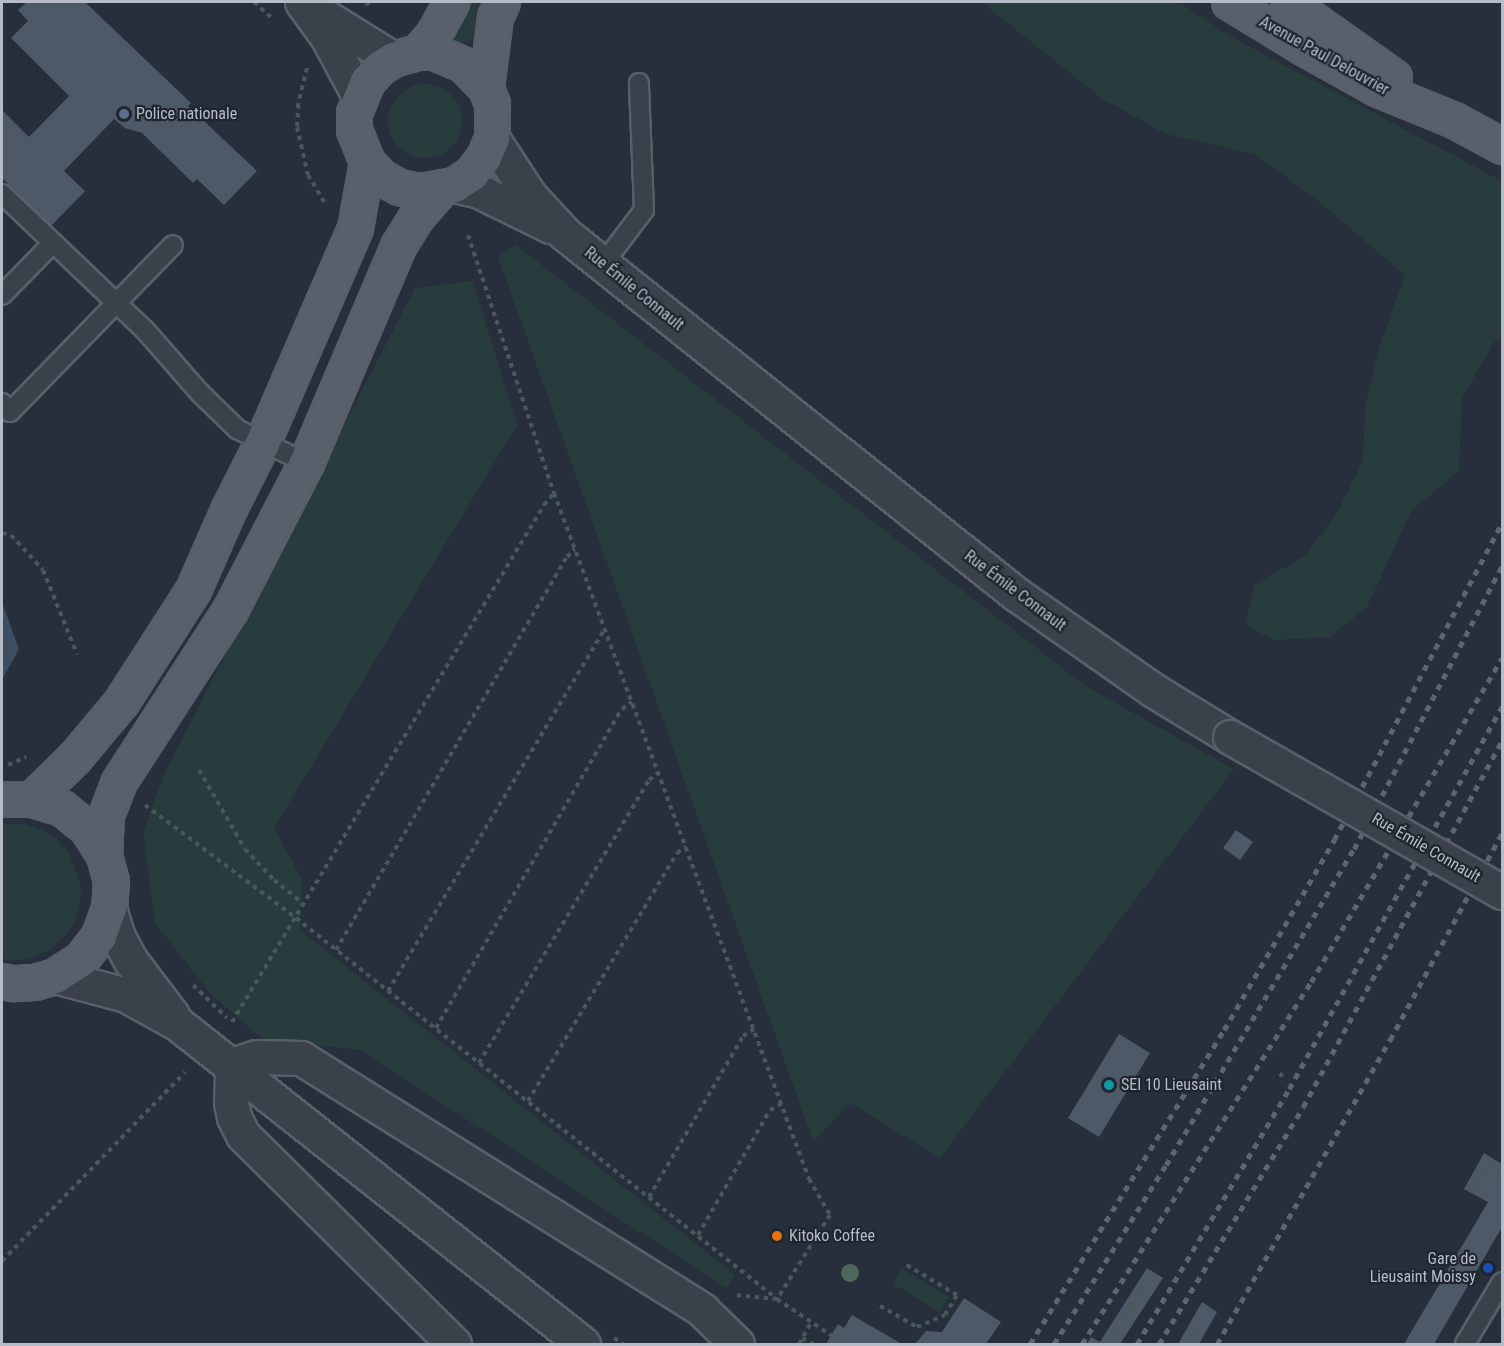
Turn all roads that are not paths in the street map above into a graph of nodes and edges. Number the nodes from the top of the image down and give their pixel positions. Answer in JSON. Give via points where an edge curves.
{"nodes":[{"id":1,"x":302,"y":2,"type":"edge"},
{"id":2,"x":451,"y":2,"type":"edge"},
{"id":3,"x":502,"y":2,"type":"edge"},
{"id":4,"x":1229,"y":2,"type":"edge"},
{"id":5,"x":1288,"y":2,"type":"edge"},
{"id":6,"x":406,"y":55,"type":"junction"},
{"id":7,"x":639,"y":82,"type":"dead end"},
{"id":8,"x":486,"y":88,"type":"junction"},
{"id":9,"x":359,"y":96,"type":"junction"},
{"id":10,"x":1454,"y":120,"type":"junction"},
{"id":11,"x":492,"y":138,"type":"junction"},
{"id":12,"x":1503,"y":146,"type":"edge"},
{"id":13,"x":367,"y":162,"type":"junction"},
{"id":14,"x":447,"y":188,"type":"junction"},
{"id":15,"x":2,"y":194,"type":"edge"},
{"id":16,"x":565,"y":234,"type":"junction"},
{"id":17,"x":53,"y":243,"type":"junction"},
{"id":18,"x":173,"y":245,"type":"dead end"},
{"id":19,"x":603,"y":264,"type":"junction"},
{"id":20,"x":2,"y":295,"type":"edge"},
{"id":21,"x":117,"y":303,"type":"junction"},
{"id":22,"x":2,"y":403,"type":"edge"},
{"id":23,"x":262,"y":443,"type":"junction"},
{"id":24,"x":306,"y":463,"type":"junction"},
{"id":25,"x":17,"y":799,"type":"edge"},
{"id":26,"x":104,"y":855,"type":"junction"},
{"id":27,"x":1503,"y":892,"type":"edge"},
{"id":28,"x":110,"y":908,"type":"junction"},
{"id":29,"x":55,"y":976,"type":"junction"},
{"id":30,"x":5,"y":984,"type":"edge"},
{"id":31,"x":178,"y":1024,"type":"junction"},
{"id":32,"x":232,"y":1065,"type":"junction"},
{"id":33,"x":1503,"y":1282,"type":"edge"},
{"id":34,"x":454,"y":1344,"type":"edge"},
{"id":35,"x":583,"y":1344,"type":"edge"},
{"id":36,"x":737,"y":1344,"type":"edge"},
{"id":37,"x":1465,"y":1344,"type":"edge"}],
"edges":[{"from":1,"to":6,"type":"street","via":[[349,33]]},
{"from":1,"to":9,"type":"street","via":[[328,38]]},
{"from":2,"to":6,"type":"main road","via":[[433,35]]},
{"from":3,"to":8,"type":"main road","via":[[495,16]]},
{"from":4,"to":10,"type":"main road","name":"Avenue Paul Delouvrier","via":[[1378,89]]},
{"from":5,"to":10,"type":"main road","name":"Avenue Paul Delouvrier"},
{"from":6,"to":8,"type":"main road","via":[[434,52],[450,57],[470,70]]},
{"from":6,"to":9,"type":"main road","via":[[379,68]]},
{"from":7,"to":19,"type":"lane","via":[[644,210]]},
{"from":8,"to":11,"type":"main road","via":[[492,104]]},
{"from":9,"to":13,"type":"main road","via":[[354,130]]},
{"from":10,"to":12,"type":"main road","name":"Avenue Paul Delouvrier"},
{"from":11,"to":14,"type":"main road","via":[[471,174]]},
{"from":11,"to":16,"type":"street","name":"Rue Émile Connault","via":[[530,196]]},
{"from":13,"to":14,"type":"main road","via":[[381,177],[399,187],[419,191]]},
{"from":13,"to":23,"type":"main road","via":[[355,228]]},
{"from":14,"to":16,"type":"street","name":"Rue Émile Connault","via":[[479,191]]},
{"from":14,"to":24,"type":"main road","via":[[417,216],[398,246]]},
{"from":15,"to":17,"type":"lane"},
{"from":16,"to":19,"type":"street","name":"Rue Émile Connault"},
{"from":17,"to":20,"type":"lane"},
{"from":17,"to":21,"type":"lane"},
{"from":18,"to":21,"type":"lane"},
{"from":19,"to":27,"type":"street","name":"Rue Émile Connault","bridge":true,"via":[[1016,594],[1153,690]]},
{"from":21,"to":22,"type":"lane","via":[[10,412]]},
{"from":21,"to":23,"type":"lane","via":[[237,429]]},
{"from":23,"to":24,"type":"lane"},
{"from":23,"to":25,"type":"main road","via":[[193,590],[133,683],[75,757]]},
{"from":24,"to":26,"type":"main road","via":[[230,610],[118,783],[106,816]]},
{"from":25,"to":26,"type":"main road","via":[[62,808],[87,828]]},
{"from":26,"to":28,"type":"main road","via":[[111,881]]},
{"from":28,"to":29,"type":"main road","via":[[99,936],[81,959]]},
{"from":28,"to":31,"type":"street","via":[[118,937],[131,961]]},
{"from":29,"to":30,"type":"main road"},
{"from":29,"to":31,"type":"street","via":[[126,995]]},
{"from":31,"to":32,"type":"street"},
{"from":32,"to":34,"type":"street","via":[[231,1103],[243,1135]]},
{"from":32,"to":35,"type":"street"},
{"from":32,"to":36,"type":"street","via":[[256,1057],[301,1058],[702,1310]]},
{"from":33,"to":37,"type":"lane"}]}
